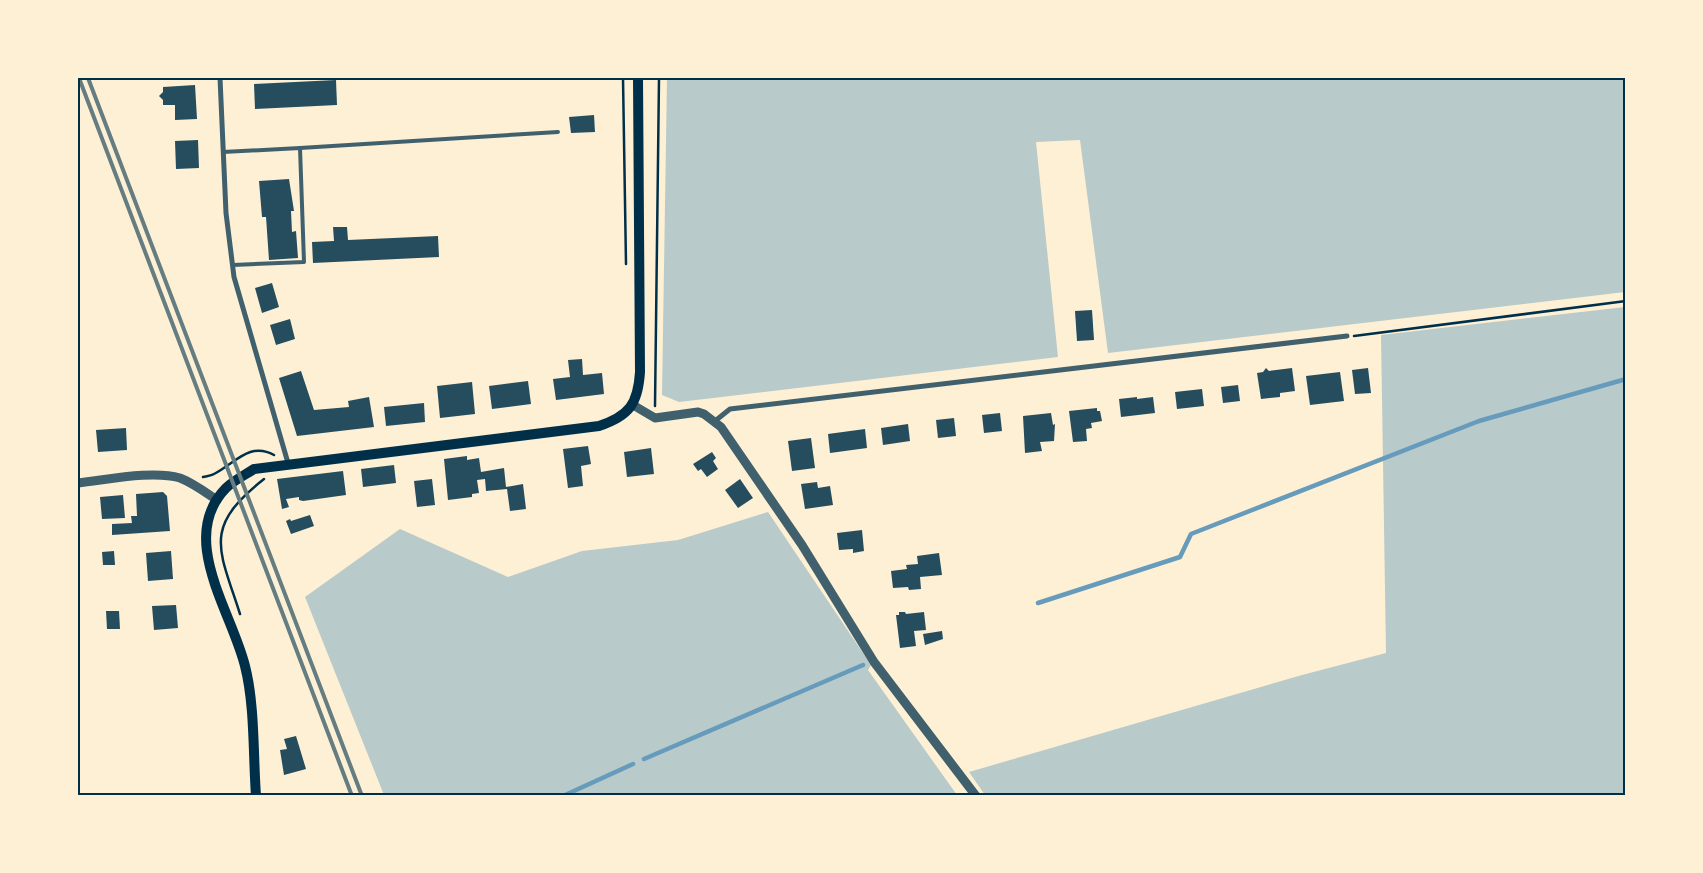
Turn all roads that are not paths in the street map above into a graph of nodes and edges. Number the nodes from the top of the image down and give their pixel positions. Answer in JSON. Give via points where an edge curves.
{"nodes":[{"id":1,"x":220,"y":78,"type":"edge"},
{"id":2,"x":638,"y":78,"type":"edge"},
{"id":3,"x":558,"y":132,"type":"dead end"},
{"id":4,"x":300,"y":148,"type":"junction"},
{"id":5,"x":224,"y":152,"type":"junction"},
{"id":6,"x":233,"y":265,"type":"junction"},
{"id":7,"x":1347,"y":336,"type":"road end"},
{"id":8,"x":633,"y":405,"type":"junction"},
{"id":9,"x":715,"y":421,"type":"junction"},
{"id":10,"x":288,"y":463,"type":"junction"},
{"id":11,"x":78,"y":483,"type":"edge"},
{"id":12,"x":217,"y":500,"type":"junction"},
{"id":13,"x":256,"y":796,"type":"edge"},
{"id":14,"x":976,"y":796,"type":"edge"}],
"edges":[{"from":1,"to":5,"type":"street"},
{"from":2,"to":8,"type":"main road","via":[[640,372]]},
{"from":3,"to":4,"type":"lane"},
{"from":4,"to":5,"type":"lane"},
{"from":4,"to":6,"type":"lane","via":[[304,262]]},
{"from":5,"to":6,"type":"street","via":[[226,213]]},
{"from":6,"to":10,"type":"street"},
{"from":7,"to":9,"type":"street","via":[[730,408]]},
{"from":8,"to":9,"type":"street","via":[[655,418],[698,412]]},
{"from":8,"to":10,"type":"main road","via":[[612,422],[599,426]]},
{"from":9,"to":14,"type":"street","via":[[802,545],[874,662]]},
{"from":10,"to":12,"type":"main road","via":[[254,469],[232,483]]},
{"from":11,"to":12,"type":"street","via":[[172,476],[193,484]]},
{"from":12,"to":13,"type":"main road","via":[[206,526],[206,546],[210,568],[234,627],[246,668]]}]}
